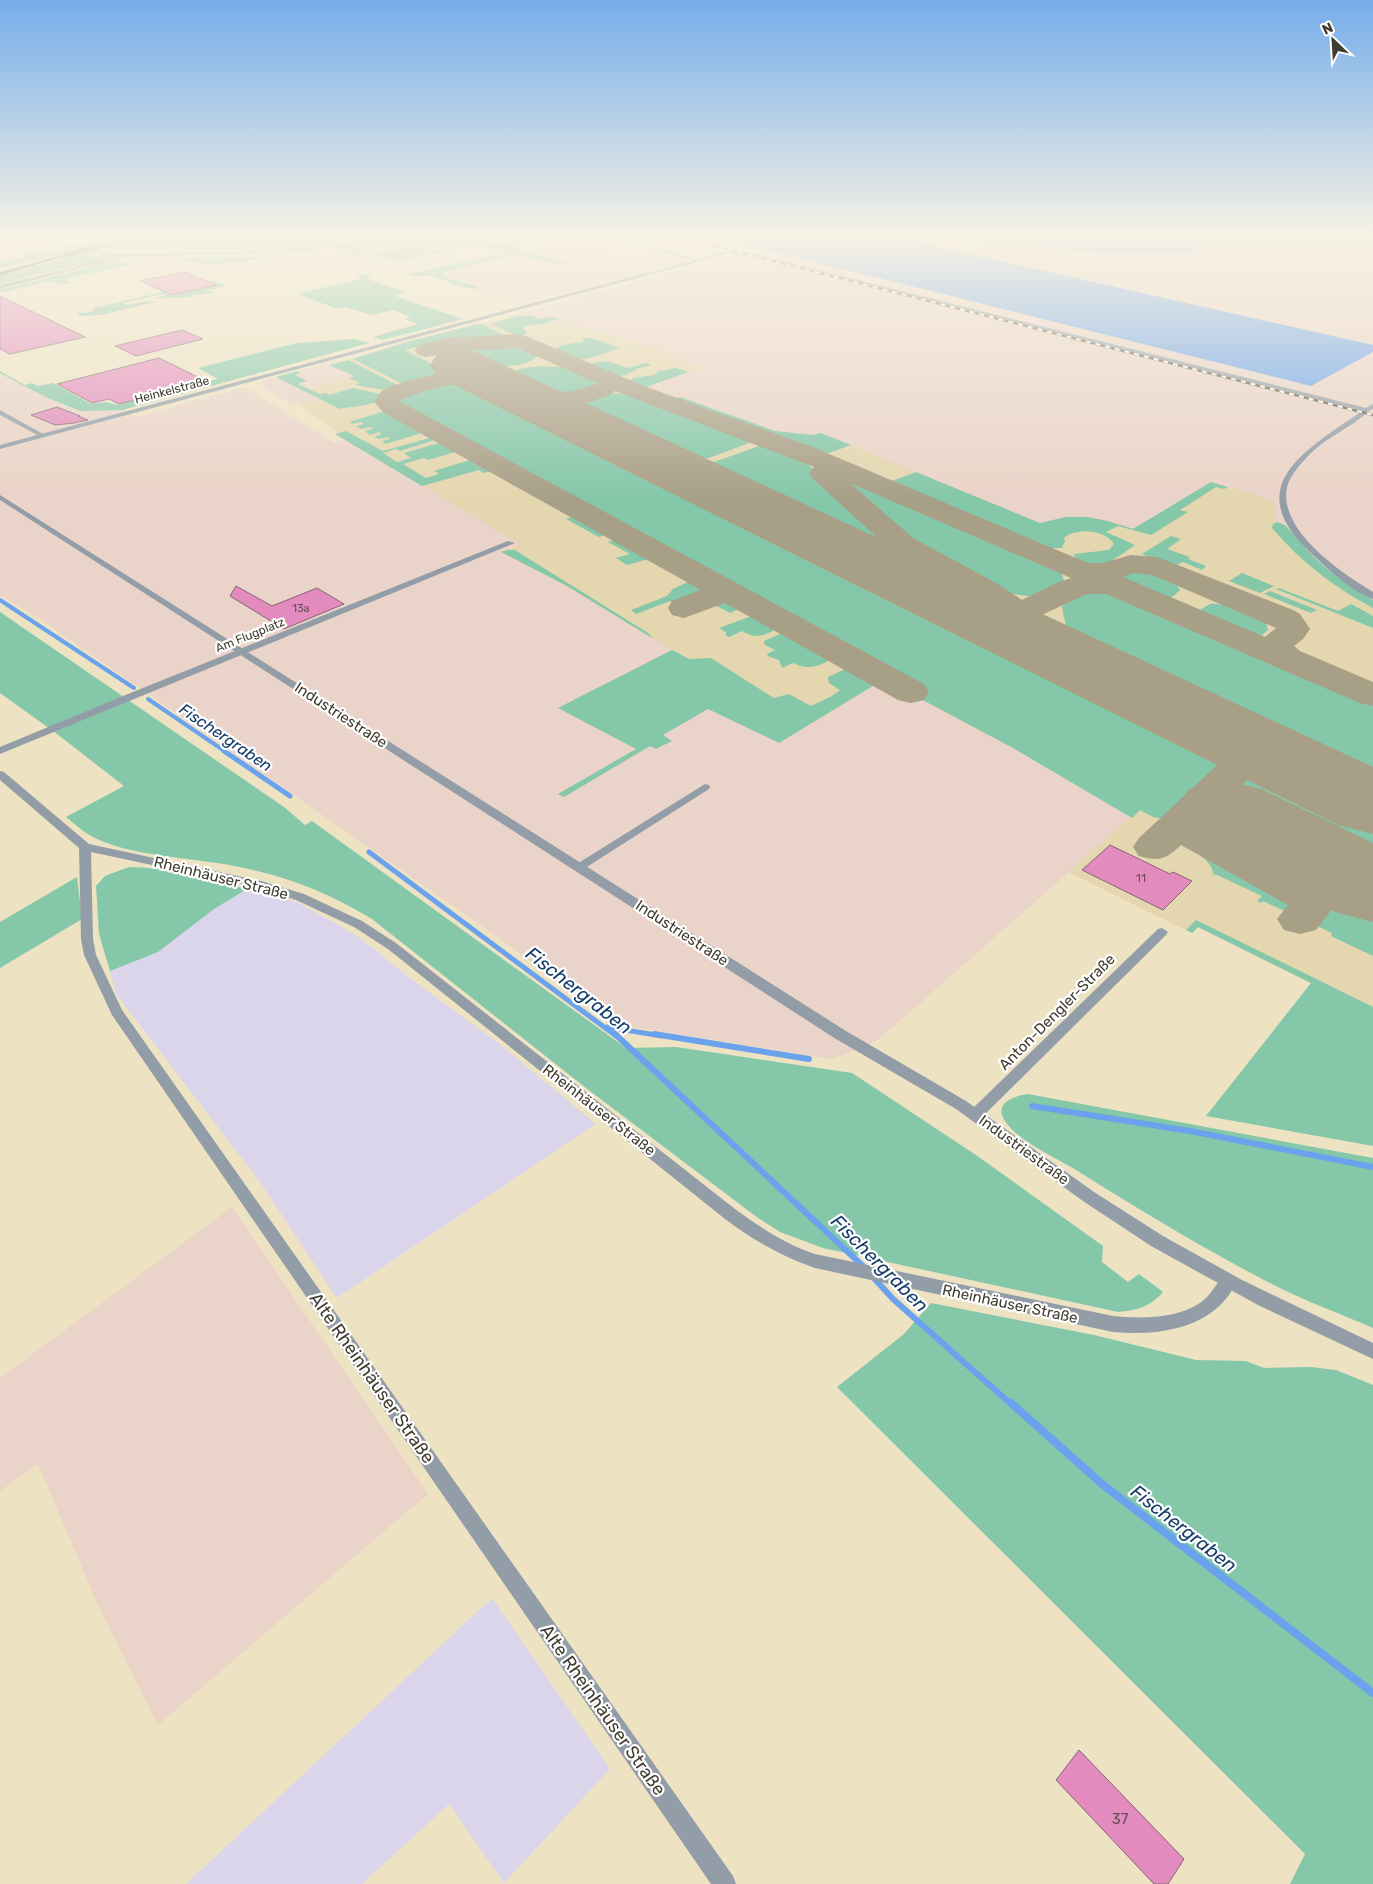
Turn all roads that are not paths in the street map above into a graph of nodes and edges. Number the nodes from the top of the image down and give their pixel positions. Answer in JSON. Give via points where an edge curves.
{"nodes":[{"id":1,"x":459,"y":325,"type":"edge"},
{"id":2,"x":1036,"y":325,"type":"edge"},
{"id":3,"x":1370,"y":408,"type":"edge"},
{"id":4,"x":0,"y":412,"type":"edge"},
{"id":5,"x":43,"y":436,"type":"junction"},
{"id":6,"x":0,"y":447,"type":"edge"},
{"id":7,"x":0,"y":497,"type":"edge"},
{"id":8,"x":510,"y":543,"type":"dead end"},
{"id":9,"x":1373,"y":596,"type":"edge"},
{"id":10,"x":242,"y":652,"type":"junction"},
{"id":11,"x":0,"y":751,"type":"edge"},
{"id":12,"x":0,"y":774,"type":"edge"},
{"id":13,"x":705,"y":787,"type":"dead end"},
{"id":14,"x":85,"y":847,"type":"junction"},
{"id":15,"x":578,"y":867,"type":"junction"},
{"id":16,"x":1162,"y":932,"type":"dead end"},
{"id":17,"x":975,"y":1115,"type":"junction"},
{"id":18,"x":1229,"y":1281,"type":"junction"},
{"id":19,"x":1373,"y":1351,"type":"edge"},
{"id":20,"x":725,"y":1884,"type":"edge"}],
"edges":[{"from":1,"to":5,"type":"street","name":"Heinkelstraße"},
{"from":2,"to":3,"type":"street","name":"Heinkelstraße"},
{"from":3,"to":9,"type":"street","via":[[1302,458],[1283,488],[1282,501],[1299,534],[1321,559]]},
{"from":4,"to":5,"type":"street"},
{"from":5,"to":6,"type":"street","name":"Heinkelstraße"},
{"from":7,"to":10,"type":"street","name":"Industriestraße"},
{"from":8,"to":10,"type":"street","name":"Am Flugplatz"},
{"from":10,"to":11,"type":"street","name":"Am Flugplatz"},
{"from":10,"to":15,"type":"street","name":"Industriestraße"},
{"from":12,"to":14,"type":"street","name":"Rheinhäuser Straße"},
{"from":13,"to":15,"type":"street"},
{"from":14,"to":18,"type":"street","name":"Rheinhäuser Straße","via":[[261,885],[300,897],[358,924],[392,946],[730,1214],[760,1236],[792,1253],[853,1270],[1088,1320],[1136,1326],[1165,1323],[1200,1312],[1214,1301]]},
{"from":14,"to":20,"type":"street","name":"Alte Rheinhäuser Straße","via":[[90,955],[117,1012]]},
{"from":15,"to":17,"type":"street","name":"Industriestraße","via":[[840,1035]]},
{"from":16,"to":17,"type":"street","name":"Anton-Dengler-Straße"},
{"from":17,"to":18,"type":"street","name":"Industriestraße","via":[[1094,1201],[1158,1242]]},
{"from":18,"to":19,"type":"street","name":"Industriestraße"}]}
